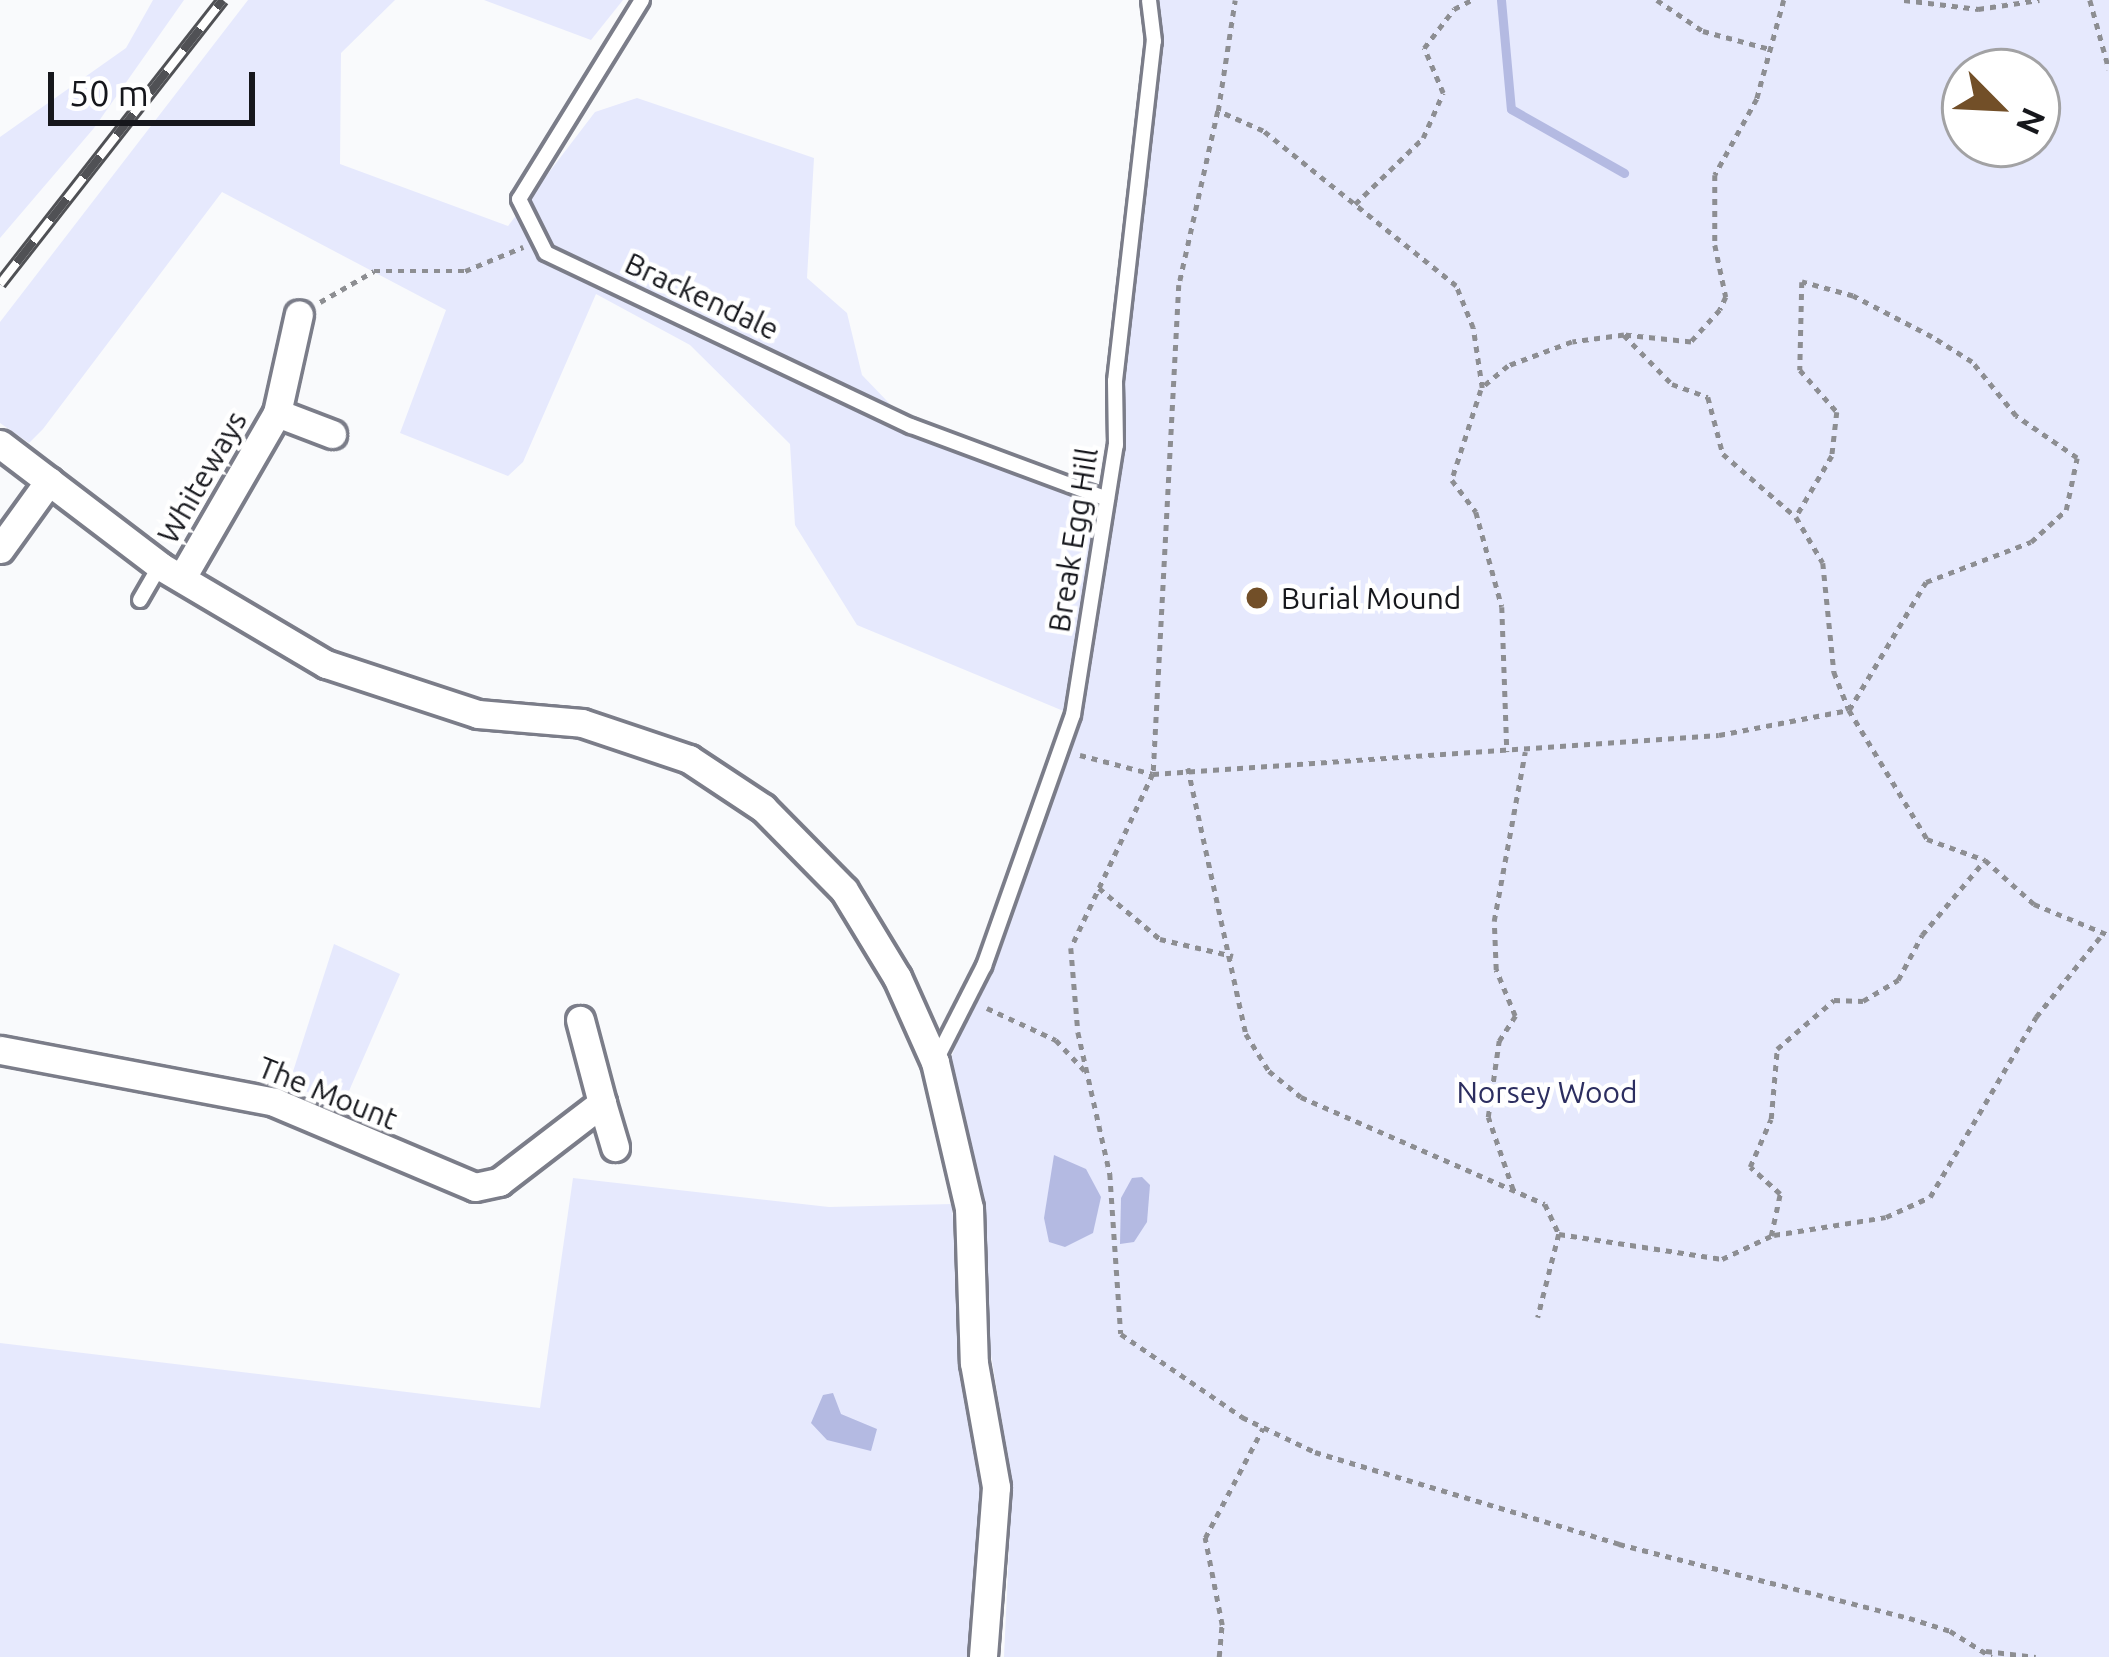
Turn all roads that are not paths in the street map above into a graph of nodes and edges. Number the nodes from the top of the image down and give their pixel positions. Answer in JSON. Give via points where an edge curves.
{"nodes":[{"id":1,"x":642,"y":0,"type":"edge"},
{"id":2,"x":1149,"y":0,"type":"edge"},
{"id":3,"x":299,"y":314,"type":"road end"},
{"id":4,"x":277,"y":413,"type":"junction"},
{"id":5,"x":332,"y":434,"type":"dead end"},
{"id":6,"x":0,"y":444,"type":"edge"},
{"id":7,"x":49,"y":481,"type":"junction"},
{"id":8,"x":1107,"y":499,"type":"junction"},
{"id":9,"x":0,"y":549,"type":"edge"},
{"id":10,"x":172,"y":570,"type":"junction"},
{"id":11,"x":140,"y":600,"type":"dead end"},
{"id":12,"x":580,"y":1020,"type":"dead end"},
{"id":13,"x":0,"y":1050,"type":"edge"},
{"id":14,"x":934,"y":1062,"type":"junction"},
{"id":15,"x":602,"y":1103,"type":"junction"},
{"id":16,"x":615,"y":1147,"type":"dead end"},
{"id":17,"x":983,"y":1657,"type":"edge"}],
"edges":[{"from":1,"to":8,"type":"lane","name":"Brackendale","via":[[519,199],[546,253],[911,425]]},
{"from":2,"to":8,"type":"lane","name":"Break Egg Hill","via":[[1154,41]]},
{"from":3,"to":4,"type":"street","name":"Whiteways"},
{"from":4,"to":5,"type":"street","name":"Whiteways"},
{"from":4,"to":10,"type":"street","name":"Whiteways"},
{"from":6,"to":7,"type":"street"},
{"from":7,"to":9,"type":"street"},
{"from":7,"to":10,"type":"street"},
{"from":8,"to":14,"type":"lane","name":"Break Egg Hill","via":[[1063,748],[984,966]]},
{"from":10,"to":11,"type":"lane"},
{"from":10,"to":14,"type":"street","via":[[370,683],[478,714],[632,736],[734,785],[844,890],[897,977]]},
{"from":12,"to":15,"type":"street"},
{"from":13,"to":15,"type":"street","name":"The Mount","via":[[274,1102],[475,1187],[500,1182]]},
{"from":14,"to":17,"type":"street","via":[[969,1208],[974,1364],[996,1487]]},
{"from":15,"to":16,"type":"street"}]}
